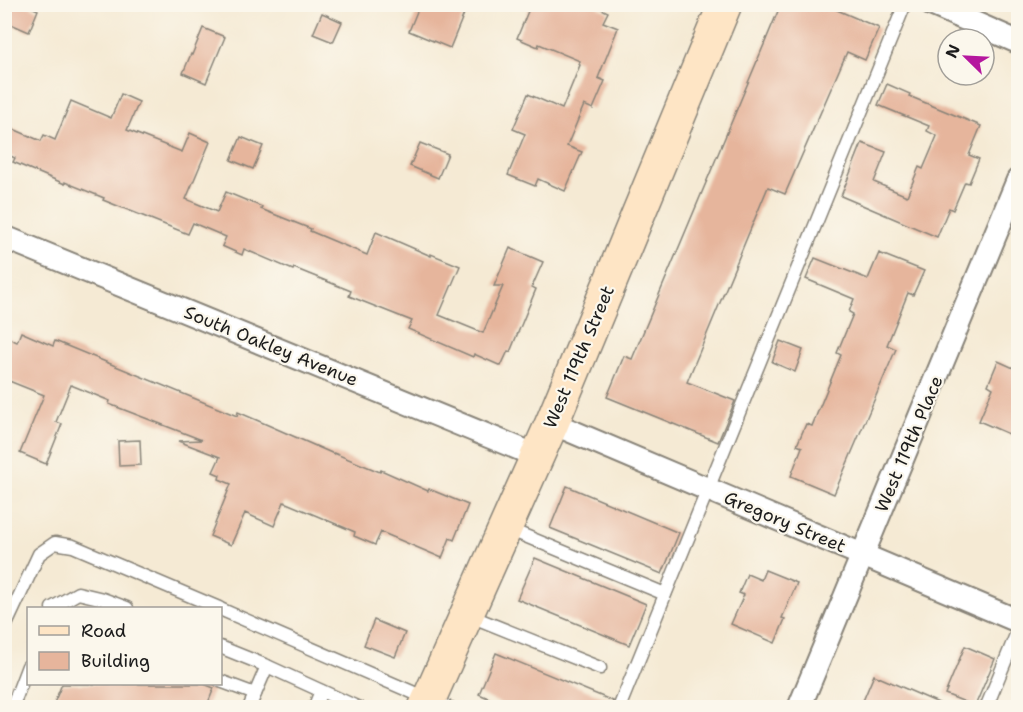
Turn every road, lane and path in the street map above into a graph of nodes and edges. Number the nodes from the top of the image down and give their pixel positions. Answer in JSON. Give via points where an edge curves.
{"nodes":[{"id":1,"x":725,"y":4,"type":"edge"},
{"id":2,"x":905,"y":4,"type":"edge"},
{"id":3,"x":931,"y":4,"type":"edge"},
{"id":4,"x":1018,"y":42,"type":"edge"},
{"id":5,"x":1018,"y":180,"type":"edge"},
{"id":6,"x":4,"y":237,"type":"edge"},
{"id":7,"x":552,"y":423,"type":"junction"},
{"id":8,"x":537,"y":456,"type":"junction"},
{"id":9,"x":708,"y":489,"type":"junction"},
{"id":10,"x":505,"y":528,"type":"junction"},
{"id":11,"x":862,"y":555,"type":"junction"},
{"id":12,"x":665,"y":594,"type":"junction"},
{"id":13,"x":55,"y":607,"type":"edge"},
{"id":14,"x":122,"y":607,"type":"edge"},
{"id":15,"x":215,"y":607,"type":"edge"},
{"id":16,"x":222,"y":610,"type":"edge"},
{"id":17,"x":467,"y":614,"type":"junction"},
{"id":18,"x":1018,"y":621,"type":"edge"},
{"id":19,"x":4,"y":629,"type":"edge"},
{"id":20,"x":1018,"y":630,"type":"edge"},
{"id":21,"x":222,"y":648,"type":"edge"},
{"id":22,"x":267,"y":666,"type":"junction"},
{"id":23,"x":600,"y":668,"type":"dead end"},
{"id":24,"x":27,"y":669,"type":"edge"},
{"id":25,"x":222,"y":682,"type":"edge"},
{"id":26,"x":321,"y":690,"type":"junction"},
{"id":27,"x":255,"y":694,"type":"junction"},
{"id":28,"x":435,"y":705,"type":"edge"},
{"id":29,"x":12,"y":708,"type":"edge"},
{"id":30,"x":249,"y":708,"type":"edge"},
{"id":31,"x":314,"y":708,"type":"edge"},
{"id":32,"x":359,"y":708,"type":"edge"},
{"id":33,"x":619,"y":708,"type":"edge"},
{"id":34,"x":799,"y":708,"type":"edge"},
{"id":35,"x":986,"y":708,"type":"edge"}],
"edges":[{"from":1,"to":7,"type":"street","name":"West 119th Street"},
{"from":2,"to":9,"type":"lane"},
{"from":3,"to":4,"type":"street"},
{"from":5,"to":11,"type":"street","name":"West 119th Place"},
{"from":6,"to":8,"type":"street","name":"South Oakley Avenue"},
{"from":7,"to":8,"type":"street","name":"West 119th Street"},
{"from":7,"to":9,"type":"street","name":"Gregory Street"},
{"from":8,"to":10,"type":"street","name":"West 119th Street"},
{"from":9,"to":11,"type":"street","name":"Gregory Street"},
{"from":9,"to":12,"type":"lane"},
{"from":10,"to":12,"type":"lane"},
{"from":10,"to":17,"type":"street","name":"West 119th Street"},
{"from":11,"to":18,"type":"street","name":"Gregory Street"},
{"from":11,"to":34,"type":"street","name":"West 119th Place"},
{"from":12,"to":33,"type":"lane"},
{"from":13,"to":14,"type":"lane","via":[[78,593]]},
{"from":15,"to":19,"type":"lane","via":[[73,546],[55,543],[39,554]]},
{"from":16,"to":28,"type":"lane"},
{"from":17,"to":23,"type":"lane"},
{"from":17,"to":28,"type":"street","name":"West 119th Street"},
{"from":20,"to":35,"type":"lane"},
{"from":21,"to":22,"type":"lane"},
{"from":22,"to":26,"type":"lane"},
{"from":22,"to":27,"type":"lane"},
{"from":24,"to":29,"type":"lane"},
{"from":25,"to":27,"type":"lane"},
{"from":26,"to":31,"type":"lane"},
{"from":26,"to":32,"type":"lane"},
{"from":27,"to":30,"type":"lane"}]}
